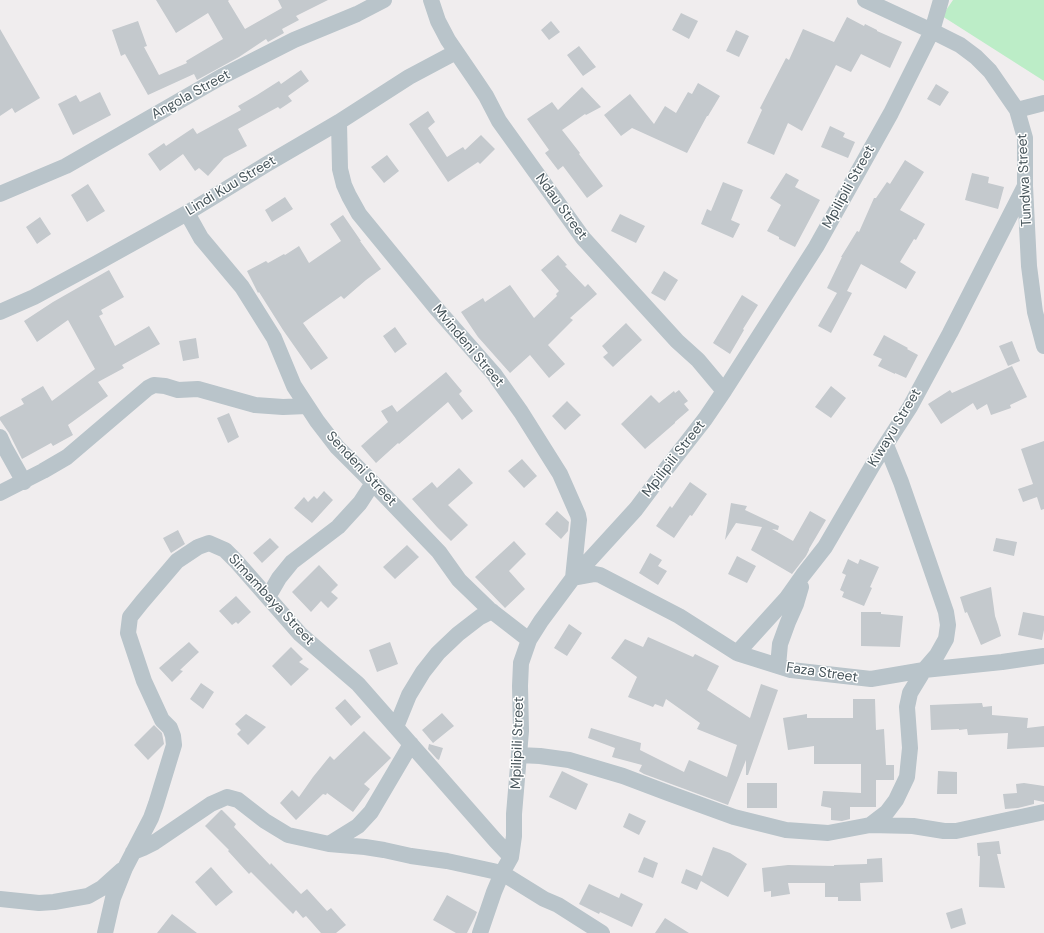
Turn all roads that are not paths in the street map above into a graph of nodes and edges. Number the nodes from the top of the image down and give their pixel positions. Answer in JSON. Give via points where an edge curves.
{"nodes":[{"id":1,"x":384,"y":0,"type":"edge"},
{"id":2,"x":431,"y":0,"type":"edge"},
{"id":3,"x":865,"y":0,"type":"edge"},
{"id":4,"x":941,"y":0,"type":"edge"},
{"id":5,"x":932,"y":31,"type":"junction"},
{"id":6,"x":456,"y":52,"type":"junction"},
{"id":7,"x":1044,"y":103,"type":"edge"},
{"id":8,"x":1017,"y":110,"type":"junction"},
{"id":9,"x":339,"y":122,"type":"junction"},
{"id":10,"x":1025,"y":186,"type":"junction"},
{"id":11,"x":0,"y":194,"type":"edge"},
{"id":12,"x":187,"y":213,"type":"junction"},
{"id":13,"x":0,"y":312,"type":"edge"},
{"id":14,"x":1044,"y":346,"type":"edge"},
{"id":15,"x":724,"y":391,"type":"junction"},
{"id":16,"x":307,"y":406,"type":"junction"},
{"id":17,"x":0,"y":437,"type":"edge"},
{"id":18,"x":886,"y":445,"type":"junction"},
{"id":19,"x":24,"y":482,"type":"junction"},
{"id":20,"x":373,"y":483,"type":"junction"},
{"id":21,"x":0,"y":493,"type":"edge"},
{"id":22,"x":804,"y":575,"type":"junction"},
{"id":23,"x":573,"y":578,"type":"junction"},
{"id":24,"x":268,"y":597,"type":"junction"},
{"id":25,"x":492,"y":611,"type":"junction"},
{"id":26,"x":529,"y":640,"type":"junction"},
{"id":27,"x":737,"y":653,"type":"junction"},
{"id":28,"x":1044,"y":656,"type":"edge"},
{"id":29,"x":778,"y":666,"type":"junction"},
{"id":30,"x":924,"y":670,"type":"junction"},
{"id":31,"x":396,"y":727,"type":"junction"},
{"id":32,"x":411,"y":744,"type":"junction"},
{"id":33,"x":519,"y":755,"type":"junction"},
{"id":34,"x":1044,"y":812,"type":"edge"},
{"id":35,"x":870,"y":825,"type":"junction"},
{"id":36,"x":329,"y":844,"type":"junction"},
{"id":37,"x":134,"y":852,"type":"junction"},
{"id":38,"x":512,"y":857,"type":"junction"},
{"id":39,"x":125,"y":868,"type":"junction"},
{"id":40,"x":502,"y":873,"type":"junction"},
{"id":41,"x":0,"y":899,"type":"edge"},
{"id":42,"x":595,"y":931,"type":"edge"},
{"id":43,"x":105,"y":933,"type":"edge"},
{"id":44,"x":480,"y":933,"type":"edge"}],
"edges":[{"from":1,"to":11,"type":"street","name":"Angola Street","via":[[294,40],[221,77],[66,166]]},
{"from":2,"to":6,"type":"street","name":"Ndau Street","via":[[438,21]]},
{"from":3,"to":5,"type":"street","name":"Tundwa Street"},
{"from":4,"to":5,"type":"street","name":"Mpilipili Street"},
{"from":5,"to":8,"type":"street","name":"Tundwa Street","via":[[960,45],[976,57],[990,71]]},
{"from":5,"to":15,"type":"street","name":"Mpilipili Street","via":[[891,112],[816,247]]},
{"from":6,"to":9,"type":"street","name":"Lindi Kuu Street","via":[[409,77]]},
{"from":6,"to":15,"type":"street","name":"Ndau Street","via":[[486,96],[499,121],[583,238]]},
{"from":7,"to":8,"type":"street"},
{"from":8,"to":10,"type":"street","name":"Tundwa Street","via":[[1024,138]]},
{"from":9,"to":12,"type":"street","name":"Lindi Kuu Street"},
{"from":9,"to":23,"type":"street","name":"Mvindeni Street","via":[[340,169],[346,190],[359,214],[494,374],[560,474],[580,520]]},
{"from":10,"to":14,"type":"street","name":"Tundwa Street","via":[[1029,266],[1035,312]]},
{"from":10,"to":18,"type":"street","name":"Kiwayu Street","via":[[950,333]]},
{"from":12,"to":13,"type":"street","name":"Lindi Kuu Street","via":[[34,297]]},
{"from":12,"to":16,"type":"street","name":"Sendeni Street","via":[[201,238],[242,287],[274,338],[294,386]]},
{"from":15,"to":23,"type":"street","name":"Mpilipili Street","via":[[636,509]]},
{"from":16,"to":19,"type":"street","via":[[255,405],[198,389],[178,390],[154,386],[148,388],[67,457]]},
{"from":16,"to":20,"type":"street","name":"Sendeni Street","via":[[337,447]]},
{"from":17,"to":19,"type":"street"},
{"from":18,"to":22,"type":"street","name":"Kiwayu Street","via":[[825,547]]},
{"from":18,"to":30,"type":"street","via":[[946,612],[946,639]]},
{"from":19,"to":21,"type":"street"},
{"from":20,"to":24,"type":"street","via":[[360,503],[338,527],[292,562]]},
{"from":20,"to":25,"type":"street","name":"Sendeni Street","via":[[439,552],[459,580]]},
{"from":22,"to":27,"type":"street","name":"Kiwayu Street"},
{"from":22,"to":29,"type":"street","via":[[780,644]]},
{"from":23,"to":26,"type":"street","name":"Mpilipili Street"},
{"from":23,"to":27,"type":"street","name":"Faza Street","via":[[600,575],[679,616]]},
{"from":24,"to":31,"type":"street","name":"Simambaya Street","via":[[300,634],[358,684]]},
{"from":24,"to":37,"type":"street","name":"Simambaya Street","via":[[225,550],[209,543],[177,561],[130,617],[128,632],[144,681],[162,720],[170,728],[174,745],[151,818]]},
{"from":25,"to":26,"type":"street","name":"Sendeni Street"},
{"from":25,"to":31,"type":"street","via":[[458,634],[438,653],[409,695]]},
{"from":26,"to":33,"type":"street","name":"Mpilipili Street","via":[[521,663]]},
{"from":27,"to":29,"type":"street","name":"Faza Street"},
{"from":28,"to":30,"type":"street","name":"Faza Street"},
{"from":29,"to":30,"type":"street","name":"Faza Street","via":[[790,670],[871,680]]},
{"from":30,"to":35,"type":"street","via":[[910,693],[907,707],[910,748],[907,777],[887,812]]},
{"from":31,"to":32,"type":"street","name":"Simambaya Street"},
{"from":32,"to":36,"type":"street","via":[[371,812],[358,826]]},
{"from":32,"to":38,"type":"street","name":"Simambaya Street"},
{"from":33,"to":35,"type":"street","via":[[577,762],[734,817],[786,830],[828,833]]},
{"from":33,"to":38,"type":"street","name":"Mpilipili Street"},
{"from":34,"to":35,"type":"street","via":[[956,831]]},
{"from":36,"to":37,"type":"street","via":[[288,835],[238,800],[227,797],[211,804],[155,842]]},
{"from":36,"to":40,"type":"street","via":[[384,850]]},
{"from":37,"to":39,"type":"street","name":"Simambaya Street"},
{"from":38,"to":40,"type":"street","name":"Mpilipili Street"},
{"from":39,"to":41,"type":"street","via":[[102,888],[88,896],[39,903]]},
{"from":39,"to":43,"type":"street","name":"Simambaya Street","via":[[113,898]]},
{"from":40,"to":42,"type":"street","via":[[558,905]]},
{"from":40,"to":44,"type":"street","name":"Mpilipili Street"}]}
